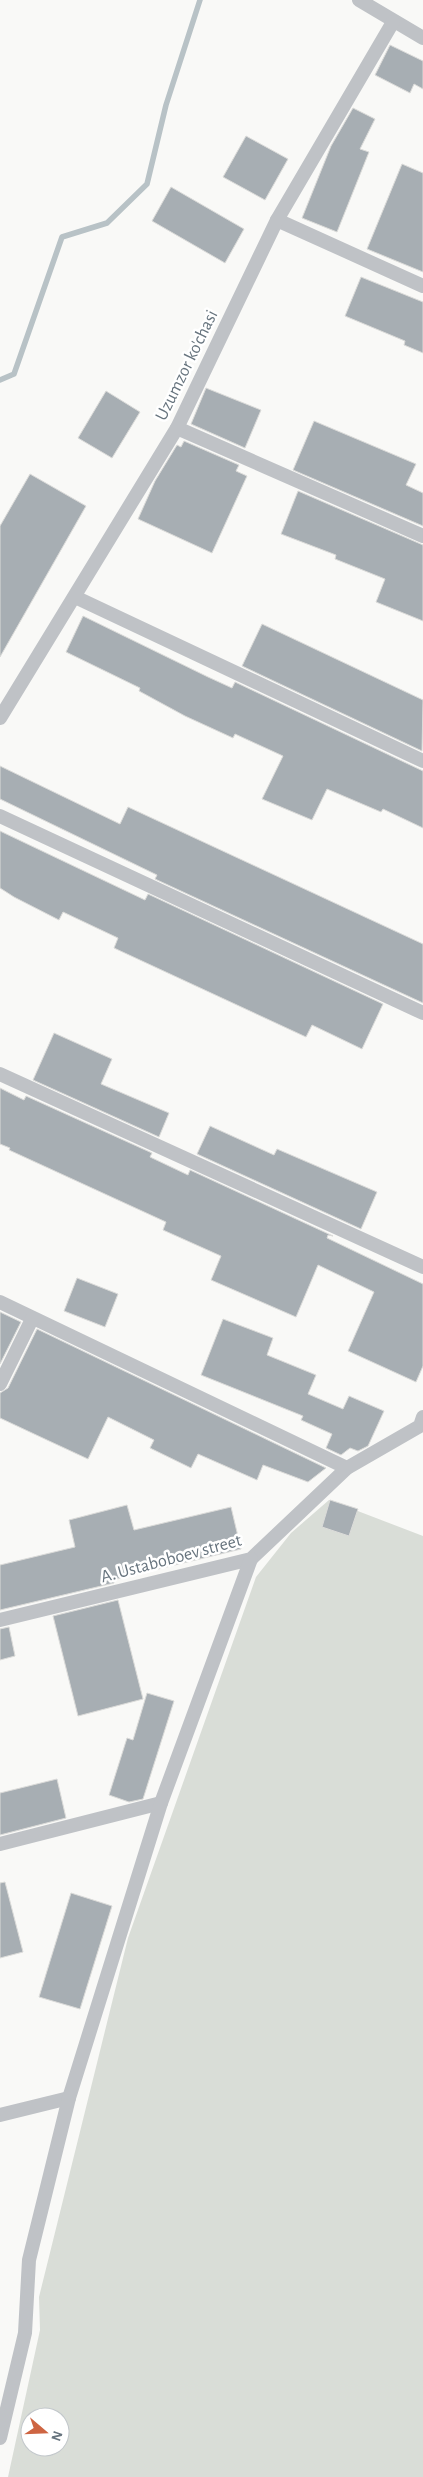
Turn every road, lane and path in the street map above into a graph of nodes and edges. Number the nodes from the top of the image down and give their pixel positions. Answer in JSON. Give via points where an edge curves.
{"nodes":[{"id":1,"x":359,"y":0,"type":"edge"},
{"id":2,"x":393,"y":22,"type":"junction"},
{"id":3,"x":423,"y":38,"type":"edge"},
{"id":4,"x":276,"y":220,"type":"junction"},
{"id":5,"x":423,"y":286,"type":"edge"},
{"id":6,"x":177,"y":428,"type":"junction"},
{"id":7,"x":423,"y":536,"type":"edge"},
{"id":8,"x":75,"y":597,"type":"junction"},
{"id":9,"x":0,"y":718,"type":"edge"},
{"id":10,"x":423,"y":761,"type":"edge"},
{"id":11,"x":0,"y":816,"type":"edge"},
{"id":12,"x":423,"y":1013,"type":"edge"},
{"id":13,"x":0,"y":1074,"type":"edge"},
{"id":14,"x":423,"y":1267,"type":"edge"},
{"id":15,"x":0,"y":1302,"type":"edge"},
{"id":16,"x":32,"y":1319,"type":"junction"},
{"id":17,"x":0,"y":1384,"type":"edge"},
{"id":18,"x":423,"y":1417,"type":"edge"},
{"id":19,"x":347,"y":1468,"type":"junction"},
{"id":20,"x":251,"y":1558,"type":"junction"},
{"id":21,"x":0,"y":1620,"type":"edge"},
{"id":22,"x":161,"y":1803,"type":"junction"},
{"id":23,"x":0,"y":1844,"type":"edge"},
{"id":24,"x":69,"y":2098,"type":"junction"},
{"id":25,"x":0,"y":2116,"type":"edge"},
{"id":26,"x":0,"y":2438,"type":"edge"}],
"edges":[{"from":1,"to":2,"type":"street"},
{"from":2,"to":3,"type":"street"},
{"from":2,"to":4,"type":"street","name":"Uzumzor ko'chasi"},
{"from":4,"to":5,"type":"street"},
{"from":4,"to":6,"type":"street","name":"Uzumzor ko'chasi"},
{"from":6,"to":7,"type":"street"},
{"from":6,"to":8,"type":"street","name":"Uzumzor ko'chasi"},
{"from":8,"to":9,"type":"street","name":"Uzumzor ko'chasi"},
{"from":8,"to":10,"type":"street"},
{"from":11,"to":12,"type":"street"},
{"from":13,"to":14,"type":"street"},
{"from":15,"to":16,"type":"street"},
{"from":16,"to":17,"type":"street"},
{"from":16,"to":19,"type":"street"},
{"from":18,"to":19,"type":"street","name":"A. Ustaboboev street","via":[[420,1426]]},
{"from":19,"to":20,"type":"street","name":"A. Ustaboboev street"},
{"from":20,"to":21,"type":"street","name":"A. Ustaboboev street"},
{"from":20,"to":22,"type":"street"},
{"from":22,"to":23,"type":"street"},
{"from":22,"to":24,"type":"street"},
{"from":24,"to":25,"type":"street"},
{"from":24,"to":26,"type":"street","via":[[29,2260],[25,2333]]}]}
